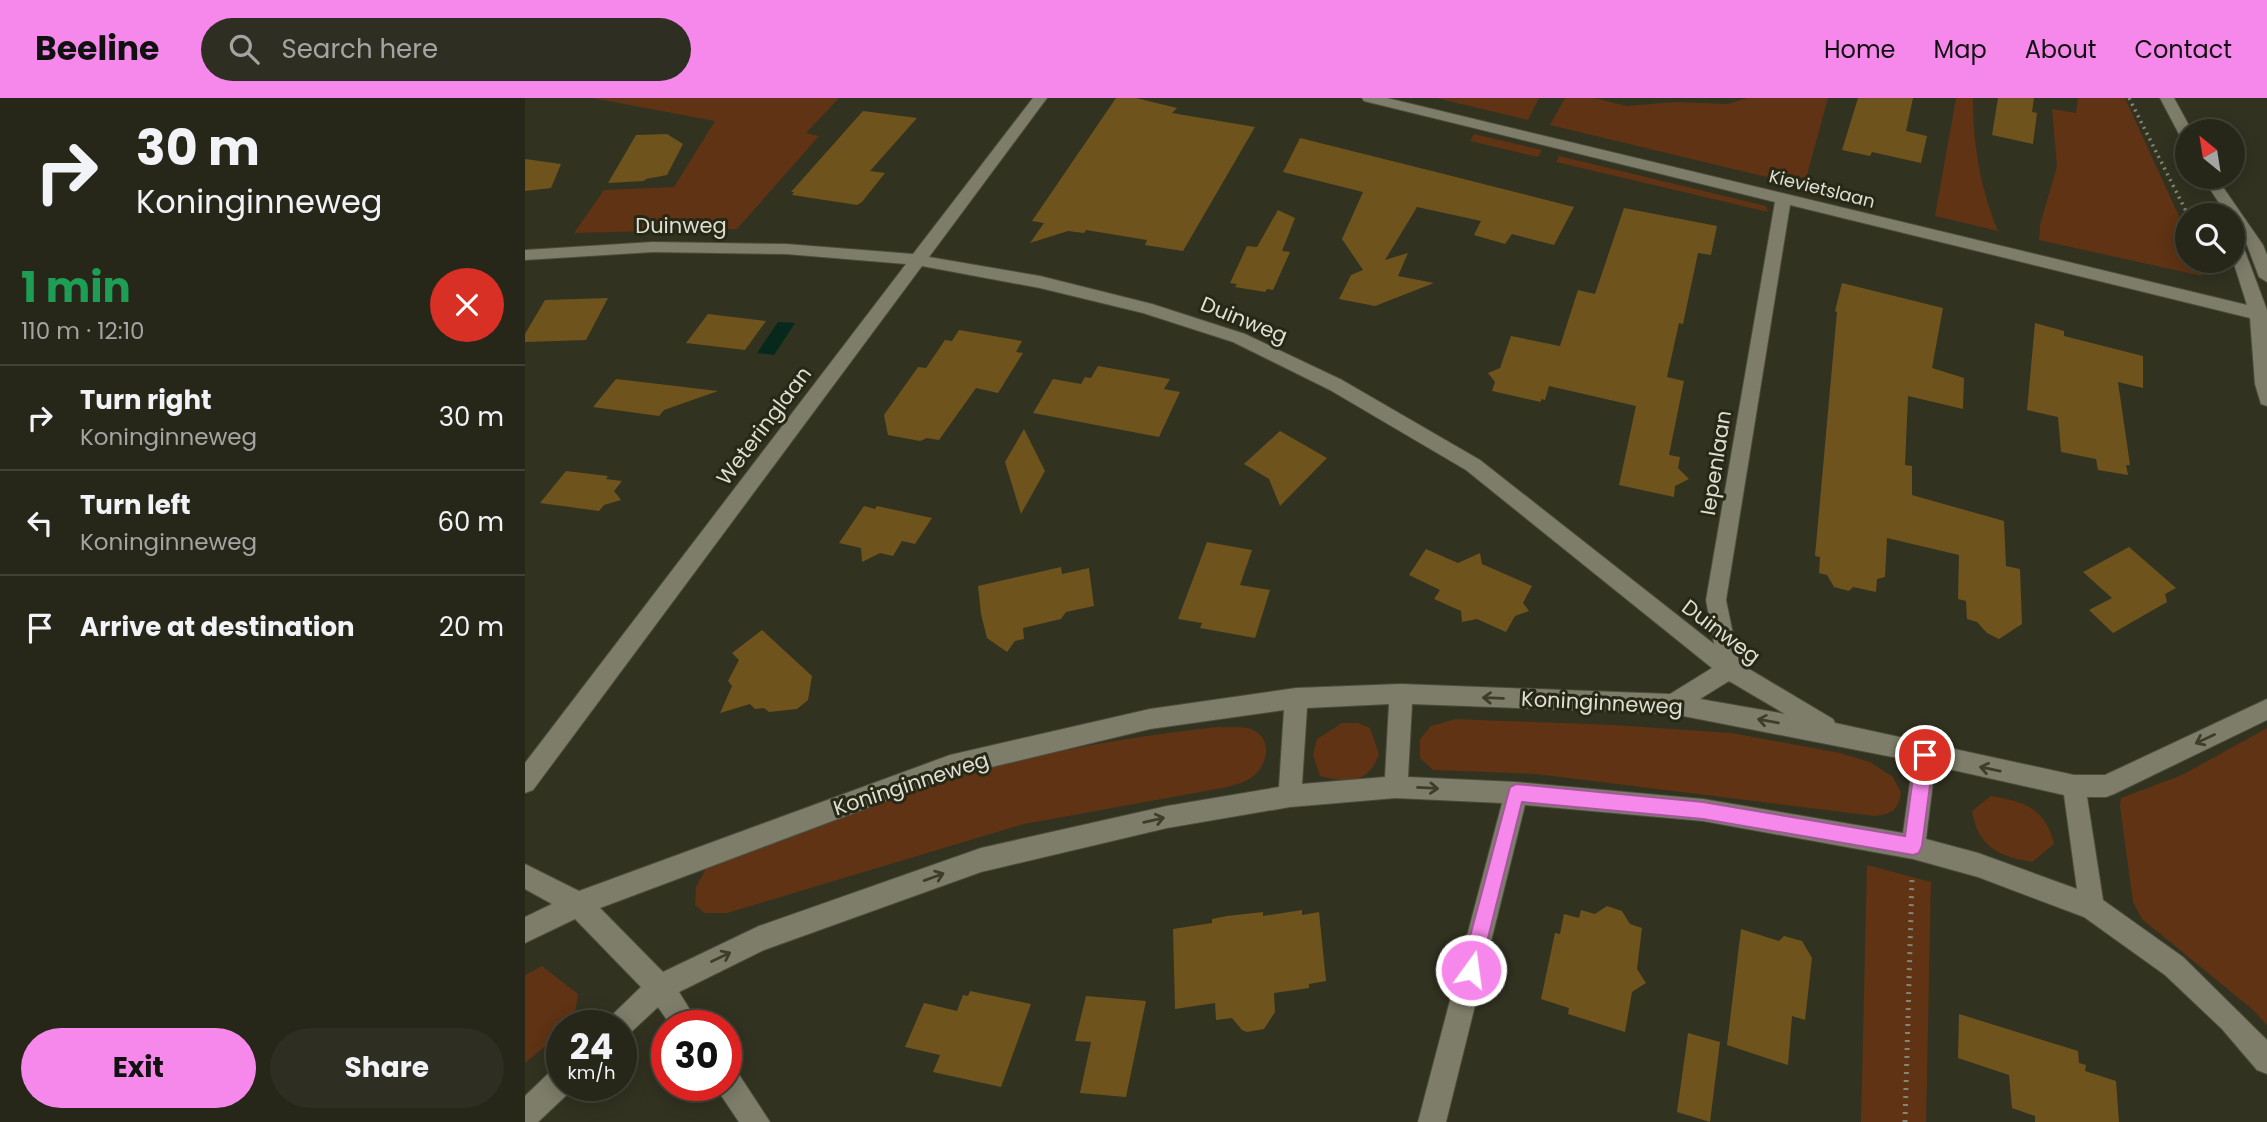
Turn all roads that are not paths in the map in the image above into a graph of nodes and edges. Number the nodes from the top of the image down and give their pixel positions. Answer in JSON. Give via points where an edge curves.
{"nodes":[{"id":1,"x":1040,"y":98,"type":"edge"},
{"id":2,"x":1369,"y":98,"type":"edge"},
{"id":3,"x":2167,"y":98,"type":"edge"},
{"id":4,"x":2178,"y":119,"type":"edge"},
{"id":5,"x":2216,"y":189,"type":"edge"},
{"id":6,"x":1783,"y":200,"type":"junction"},
{"id":7,"x":525,"y":255,"type":"edge"},
{"id":8,"x":916,"y":260,"type":"junction"},
{"id":9,"x":2245,"y":270,"type":"edge"},
{"id":10,"x":2267,"y":277,"type":"edge"},
{"id":11,"x":2262,"y":315,"type":"edge"},
{"id":12,"x":2267,"y":399,"type":"edge"},
{"id":13,"x":1729,"y":669,"type":"junction"},
{"id":14,"x":1401,"y":695,"type":"junction"},
{"id":15,"x":1296,"y":698,"type":"junction"},
{"id":16,"x":1673,"y":704,"type":"junction"},
{"id":17,"x":2267,"y":709,"type":"edge"},
{"id":18,"x":1839,"y":734,"type":"junction"},
{"id":19,"x":1925,"y":755,"type":"junction"},
{"id":20,"x":525,"y":782,"type":"edge"},
{"id":21,"x":2074,"y":786,"type":"junction"},
{"id":22,"x":1396,"y":787,"type":"junction"},
{"id":23,"x":1516,"y":793,"type":"junction"},
{"id":24,"x":1290,"y":796,"type":"junction"},
{"id":25,"x":1913,"y":846,"type":"junction"},
{"id":26,"x":525,"y":876,"type":"edge"},
{"id":27,"x":578,"y":904,"type":"junction"},
{"id":28,"x":2092,"y":906,"type":"junction"},
{"id":29,"x":525,"y":930,"type":"edge"},
{"id":30,"x":660,"y":987,"type":"junction"},
{"id":31,"x":636,"y":1010,"type":"edge"},
{"id":32,"x":676,"y":1010,"type":"edge"},
{"id":33,"x":2267,"y":1060,"type":"edge"},
{"id":34,"x":546,"y":1095,"type":"edge"},
{"id":35,"x":741,"y":1101,"type":"edge"},
{"id":36,"x":525,"y":1115,"type":"edge"},
{"id":37,"x":756,"y":1122,"type":"edge"},
{"id":38,"x":1432,"y":1122,"type":"edge"}],
"edges":[{"from":1,"to":8,"type":"street","name":"Weteringlaan"},
{"from":2,"to":6,"type":"street","name":"Kievietslaan"},
{"from":3,"to":4,"type":"street"},
{"from":5,"to":10,"type":"street","via":[[2255,245]]},
{"from":6,"to":11,"type":"street","name":"Kievietslaan"},
{"from":6,"to":13,"type":"street","name":"Iepenlaan","via":[[1716,600]]},
{"from":7,"to":8,"type":"street","name":"Duinweg","via":[[653,247],[786,249]]},
{"from":8,"to":13,"type":"street","name":"Duinweg","via":[[1040,282],[1146,308],[1239,338],[1336,385],[1473,465]]},
{"from":8,"to":20,"type":"street","name":"Weteringlaan"},
{"from":9,"to":11,"type":"street"},
{"from":11,"to":12,"type":"street","via":[[2262,376]]},
{"from":13,"to":16,"type":"street"},
{"from":13,"to":18,"type":"street","name":"Duinweg"},
{"from":14,"to":15,"type":"street","name":"Koninginneweg"},
{"from":16,"to":14,"type":"street","name":"Koninginneweg","one_way":true},
{"from":14,"to":22,"type":"street"},
{"from":15,"to":24,"type":"street"},
{"from":15,"to":27,"type":"street","name":"Koninginneweg","via":[[1150,719],[950,766]]},
{"from":18,"to":16,"type":"street","name":"Koninginneweg","one_way":true},
{"from":17,"to":21,"type":"street","name":"Koninginneweg","one_way":true,"via":[[2106,786]]},
{"from":18,"to":19,"type":"street","name":"Koninginneweg"},
{"from":21,"to":19,"type":"street","name":"Koninginneweg","one_way":true},
{"from":19,"to":25,"type":"street"},
{"from":21,"to":28,"type":"street"},
{"from":22,"to":23,"type":"street","one_way":true},
{"from":22,"to":24,"type":"street"},
{"from":23,"to":25,"type":"street","via":[[1703,810]]},
{"from":23,"to":38,"type":"street"},
{"from":30,"to":24,"type":"street","one_way":true,"via":[[759,939],[981,860],[1167,817]]},
{"from":25,"to":28,"type":"street"},
{"from":26,"to":27,"type":"street"},
{"from":27,"to":29,"type":"street","name":"Koninginneweg"},
{"from":27,"to":30,"type":"street"},
{"from":28,"to":33,"type":"street","via":[[2174,966]]},
{"from":30,"to":31,"type":"street"},
{"from":30,"to":32,"type":"street"},
{"from":34,"to":36,"type":"street"},
{"from":35,"to":37,"type":"street"}]}
